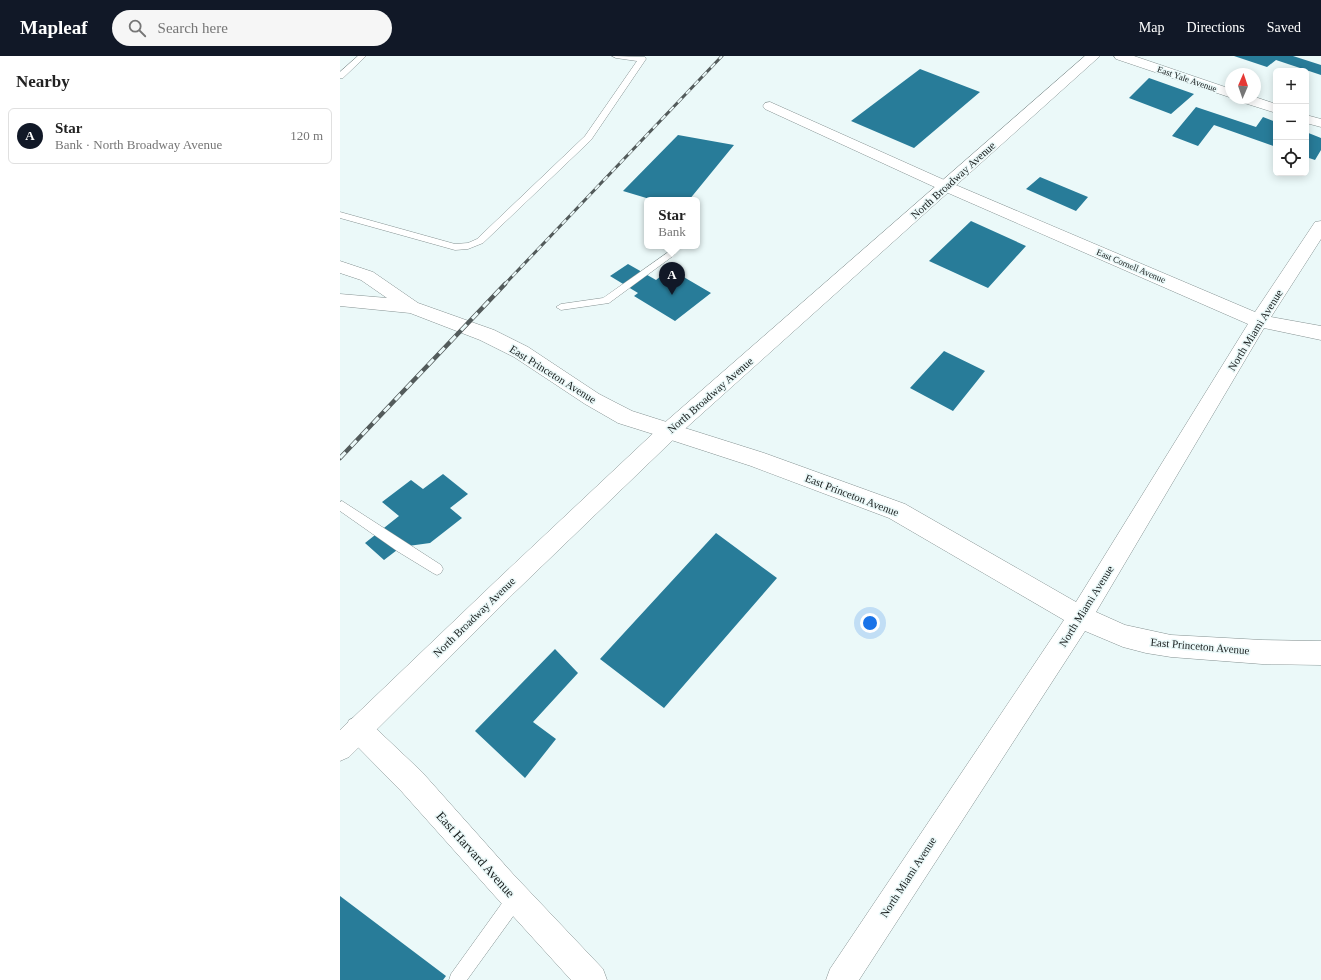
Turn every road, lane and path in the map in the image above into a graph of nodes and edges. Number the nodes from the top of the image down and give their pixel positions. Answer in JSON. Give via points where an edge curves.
{"nodes":[{"id":1,"x":362,"y":56,"type":"edge"},
{"id":2,"x":616,"y":56,"type":"edge"},
{"id":3,"x":1093,"y":56,"type":"edge"},
{"id":4,"x":1121,"y":56,"type":"edge"},
{"id":5,"x":645,"y":58,"type":"edge"},
{"id":6,"x":340,"y":76,"type":"edge"},
{"id":7,"x":1225,"y":92,"type":"edge"},
{"id":8,"x":1261,"y":104,"type":"edge"},
{"id":9,"x":770,"y":106,"type":"dead end"},
{"id":10,"x":1273,"y":108,"type":"edge"},
{"id":11,"x":1309,"y":120,"type":"edge"},
{"id":12,"x":1321,"y":124,"type":"edge"},
{"id":13,"x":945,"y":186,"type":"junction"},
{"id":14,"x":340,"y":214,"type":"edge"},
{"id":15,"x":1321,"y":226,"type":"edge"},
{"id":16,"x":670,"y":254,"type":"dead end"},
{"id":17,"x":340,"y":268,"type":"edge"},
{"id":18,"x":340,"y":300,"type":"edge"},
{"id":19,"x":412,"y":307,"type":"junction"},
{"id":20,"x":561,"y":307,"type":"dead end"},
{"id":21,"x":1259,"y":321,"type":"junction"},
{"id":22,"x":1321,"y":333,"type":"edge"},
{"id":23,"x":669,"y":431,"type":"junction"},
{"id":24,"x":342,"y":506,"type":"dead end"},
{"id":25,"x":437,"y":569,"type":"dead end"},
{"id":26,"x":1080,"y":617,"type":"junction"},
{"id":27,"x":1321,"y":653,"type":"edge"},
{"id":28,"x":349,"y":739,"type":"edge"},
{"id":29,"x":516,"y":898,"type":"junction"},
{"id":30,"x":457,"y":980,"type":"edge"},
{"id":31,"x":592,"y":980,"type":"edge"},
{"id":32,"x":841,"y":980,"type":"edge"}],
"edges":[{"from":1,"to":6,"type":"lane"},
{"from":2,"to":5,"type":"lane"},
{"from":3,"to":13,"type":"street","name":"North Broadway Avenue"},
{"from":4,"to":7,"type":"street","name":"East Yale Avenue"},
{"from":5,"to":14,"type":"lane","via":[[588,138],[473,245],[455,246]]},
{"from":8,"to":10,"type":"street"},
{"from":9,"to":13,"type":"street","name":"East Cornell Avenue"},
{"from":11,"to":12,"type":"street"},
{"from":13,"to":21,"type":"street","name":"East Cornell Avenue"},
{"from":13,"to":23,"type":"street","name":"North Broadway Avenue"},
{"from":15,"to":21,"type":"street","name":"North Miami Avenue"},
{"from":16,"to":20,"type":"lane","via":[[606,300]]},
{"from":17,"to":19,"type":"street","name":"East Princeton Avenue","via":[[367,276]]},
{"from":18,"to":19,"type":"street","name":"East Princeton Avenue"},
{"from":19,"to":23,"type":"street","name":"East Princeton Avenue","via":[[487,335],[521,352],[592,399],[626,417]]},
{"from":21,"to":22,"type":"street","name":"East Cornell Avenue"},
{"from":21,"to":26,"type":"street","name":"North Miami Avenue"},
{"from":23,"to":26,"type":"street","name":"East Princeton Avenue","via":[[757,459],[897,512]]},
{"from":23,"to":28,"type":"street","name":"North Broadway Avenue"},
{"from":24,"to":25,"type":"lane"},
{"from":26,"to":27,"type":"street","name":"East Princeton Avenue","via":[[1123,636],[1171,646]]},
{"from":26,"to":32,"type":"street","name":"North Miami Avenue"},
{"from":28,"to":29,"type":"street","name":"East Harvard Avenue","via":[[412,782]]},
{"from":29,"to":30,"type":"lane"},
{"from":29,"to":31,"type":"street","name":"East Harvard Avenue"}]}
